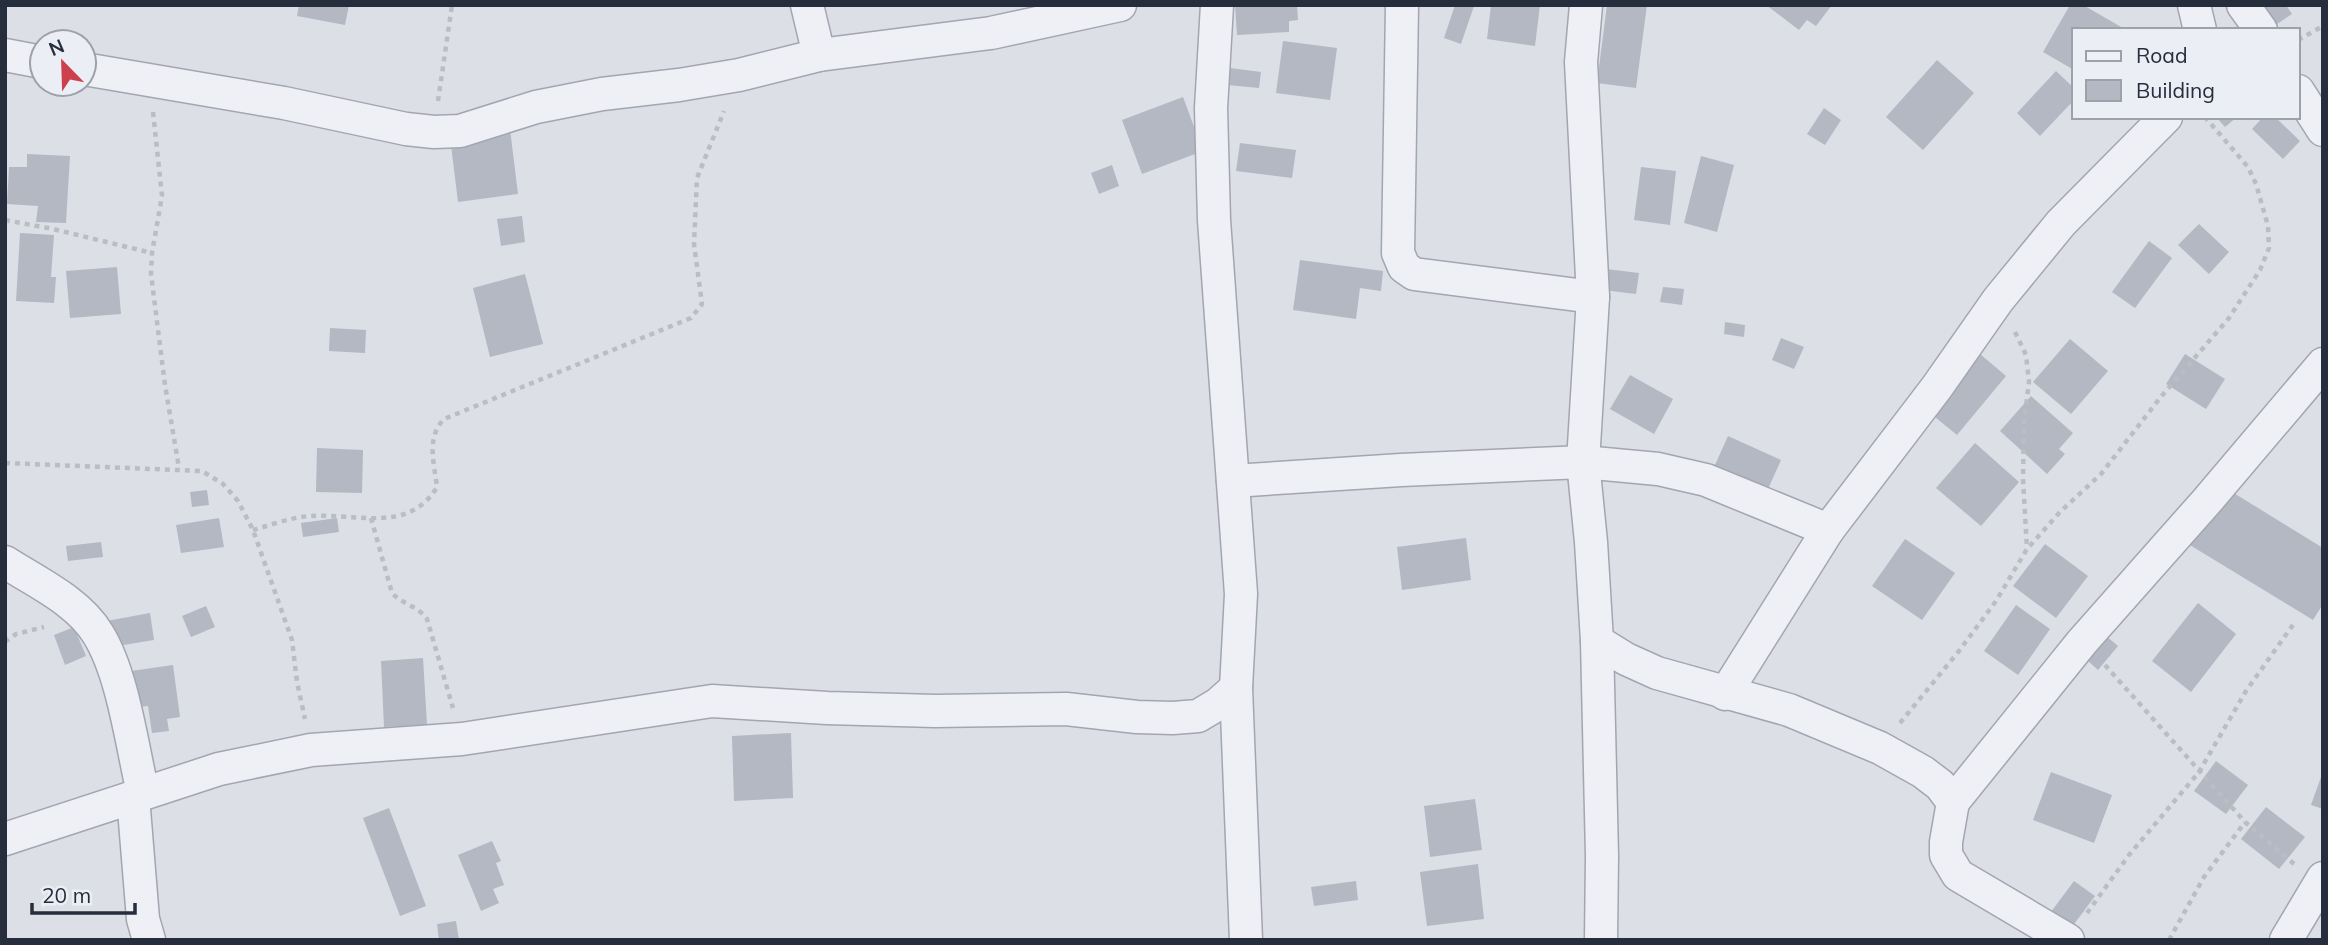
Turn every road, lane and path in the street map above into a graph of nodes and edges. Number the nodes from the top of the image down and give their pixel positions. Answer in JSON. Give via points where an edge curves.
{"nodes":[{"id":1,"x":452,"y":5,"type":"edge"},
{"id":2,"x":807,"y":5,"type":"edge"},
{"id":3,"x":1120,"y":5,"type":"edge"},
{"id":4,"x":1217,"y":5,"type":"edge"},
{"id":5,"x":1402,"y":5,"type":"edge"},
{"id":6,"x":1586,"y":5,"type":"edge"},
{"id":7,"x":2194,"y":5,"type":"edge"},
{"id":8,"x":2243,"y":5,"type":"edge"},
{"id":9,"x":2323,"y":26,"type":"edge"},
{"id":10,"x":2200,"y":28,"type":"edge"},
{"id":11,"x":2260,"y":28,"type":"edge"},
{"id":12,"x":2300,"y":39,"type":"edge"},
{"id":13,"x":5,"y":55,"type":"edge"},
{"id":14,"x":819,"y":55,"type":"junction"},
{"id":15,"x":28,"y":59,"type":"edge"},
{"id":16,"x":98,"y":71,"type":"edge"},
{"id":17,"x":739,"y":75,"type":"junction"},
{"id":18,"x":149,"y":80,"type":"junction"},
{"id":19,"x":2300,"y":94,"type":"edge"},
{"id":20,"x":2164,"y":119,"type":"edge"},
{"id":21,"x":2206,"y":119,"type":"edge"},
{"id":22,"x":2323,"y":130,"type":"edge"},
{"id":23,"x":434,"y":132,"type":"junction"},
{"id":24,"x":5,"y":220,"type":"edge"},
{"id":25,"x":152,"y":254,"type":"junction"},
{"id":26,"x":1593,"y":297,"type":"junction"},
{"id":27,"x":1998,"y":300,"type":"junction"},
{"id":28,"x":2323,"y":364,"type":"edge"},
{"id":29,"x":1583,"y":462,"type":"junction"},
{"id":30,"x":5,"y":463,"type":"edge"},
{"id":31,"x":180,"y":468,"type":"junction"},
{"id":32,"x":1233,"y":481,"type":"junction"},
{"id":33,"x":371,"y":518,"type":"junction"},
{"id":34,"x":253,"y":530,"type":"junction"},
{"id":35,"x":1828,"y":530,"type":"junction"},
{"id":36,"x":2027,"y":549,"type":"junction"},
{"id":37,"x":5,"y":562,"type":"edge"},
{"id":38,"x":2295,"y":622,"type":"dead end"},
{"id":39,"x":1597,"y":641,"type":"junction"},
{"id":40,"x":2082,"y":642,"type":"junction"},
{"id":41,"x":1236,"y":688,"type":"junction"},
{"id":42,"x":1725,"y":694,"type":"junction"},
{"id":43,"x":1198,"y":716,"type":"junction"},
{"id":44,"x":462,"y":739,"type":"junction"},
{"id":45,"x":1238,"y":739,"type":"junction"},
{"id":46,"x":1880,"y":748,"type":"junction"},
{"id":47,"x":312,"y":750,"type":"junction"},
{"id":48,"x":2199,"y":772,"type":"junction"},
{"id":49,"x":138,"y":795,"type":"junction"},
{"id":50,"x":1953,"y":802,"type":"junction"},
{"id":51,"x":2245,"y":822,"type":"junction"},
{"id":52,"x":5,"y":839,"type":"edge"},
{"id":53,"x":2321,"y":882,"type":"edge"},
{"id":54,"x":2076,"y":929,"type":"edge"},
{"id":55,"x":149,"y":940,"type":"edge"},
{"id":56,"x":1246,"y":940,"type":"edge"},
{"id":57,"x":1601,"y":940,"type":"edge"},
{"id":58,"x":2169,"y":940,"type":"edge"},
{"id":59,"x":2286,"y":940,"type":"edge"}],
"edges":[{"from":1,"to":23,"type":"path"},
{"from":2,"to":14,"type":"street"},
{"from":3,"to":14,"type":"street","via":[[991,33]]},
{"from":4,"to":32,"type":"street","via":[[1211,108],[1214,220]]},
{"from":5,"to":26,"type":"street","via":[[1398,253],[1404,267],[1414,274]]},
{"from":6,"to":26,"type":"street","via":[[1581,62]]},
{"from":7,"to":10,"type":"street"},
{"from":8,"to":11,"type":"street"},
{"from":9,"to":12,"type":"path"},
{"from":13,"to":15,"type":"street"},
{"from":14,"to":17,"type":"street"},
{"from":16,"to":18,"type":"street"},
{"from":17,"to":23,"type":"street","via":[[603,94],[536,107],[460,131]]},
{"from":17,"to":33,"type":"path","via":[[697,178],[694,244],[702,303],[691,318],[444,419],[435,428],[436,487],[429,499],[401,516]]},
{"from":18,"to":23,"type":"street"},
{"from":18,"to":25,"type":"path","via":[[162,196]]},
{"from":19,"to":22,"type":"street"},
{"from":20,"to":27,"type":"street","via":[[2061,223]]},
{"from":21,"to":36,"type":"path","via":[[2248,167],[2256,184],[2269,248],[2260,270],[2229,318],[2101,474]]},
{"from":24,"to":25,"type":"path"},
{"from":25,"to":31,"type":"path","via":[[164,385]]},
{"from":26,"to":29,"type":"street"},
{"from":27,"to":35,"type":"street"},
{"from":27,"to":36,"type":"path","via":[[2026,355],[2029,382],[2023,479]]},
{"from":28,"to":40,"type":"street"},
{"from":29,"to":32,"type":"street"},
{"from":29,"to":35,"type":"street","via":[[1658,469],[1706,480]]},
{"from":29,"to":39,"type":"street"},
{"from":30,"to":31,"type":"path"},
{"from":31,"to":34,"type":"path","via":[[202,471],[223,484]]},
{"from":32,"to":41,"type":"street","via":[[1241,594]]},
{"from":33,"to":34,"type":"path","via":[[310,516]]},
{"from":33,"to":44,"type":"path","via":[[392,593],[427,619]]},
{"from":34,"to":47,"type":"path","via":[[292,640]]},
{"from":35,"to":42,"type":"street"},
{"from":36,"to":46,"type":"path","via":[[1996,601]]},
{"from":37,"to":49,"type":"street","via":[[55,592],[97,632],[121,696]]},
{"from":38,"to":48,"type":"path","via":[[2246,691]]},
{"from":39,"to":42,"type":"street","via":[[1657,673]]},
{"from":39,"to":57,"type":"street"},
{"from":40,"to":48,"type":"path"},
{"from":40,"to":50,"type":"street"},
{"from":41,"to":43,"type":"street"},
{"from":41,"to":45,"type":"street"},
{"from":42,"to":46,"type":"street","via":[[1789,710]]},
{"from":43,"to":44,"type":"street","via":[[712,701]]},
{"from":43,"to":45,"type":"street"},
{"from":44,"to":47,"type":"street"},
{"from":45,"to":56,"type":"street"},
{"from":46,"to":50,"type":"street","via":[[1923,772]]},
{"from":47,"to":49,"type":"street","via":[[219,769]]},
{"from":48,"to":51,"type":"path"},
{"from":48,"to":54,"type":"path","via":[[2129,855]]},
{"from":49,"to":52,"type":"street"},
{"from":49,"to":55,"type":"street"},
{"from":50,"to":54,"type":"street","via":[[1946,842],[1947,855],[1958,875]]},
{"from":51,"to":53,"type":"path"},
{"from":51,"to":58,"type":"path","via":[[2204,877]]},
{"from":53,"to":59,"type":"street"}]}
